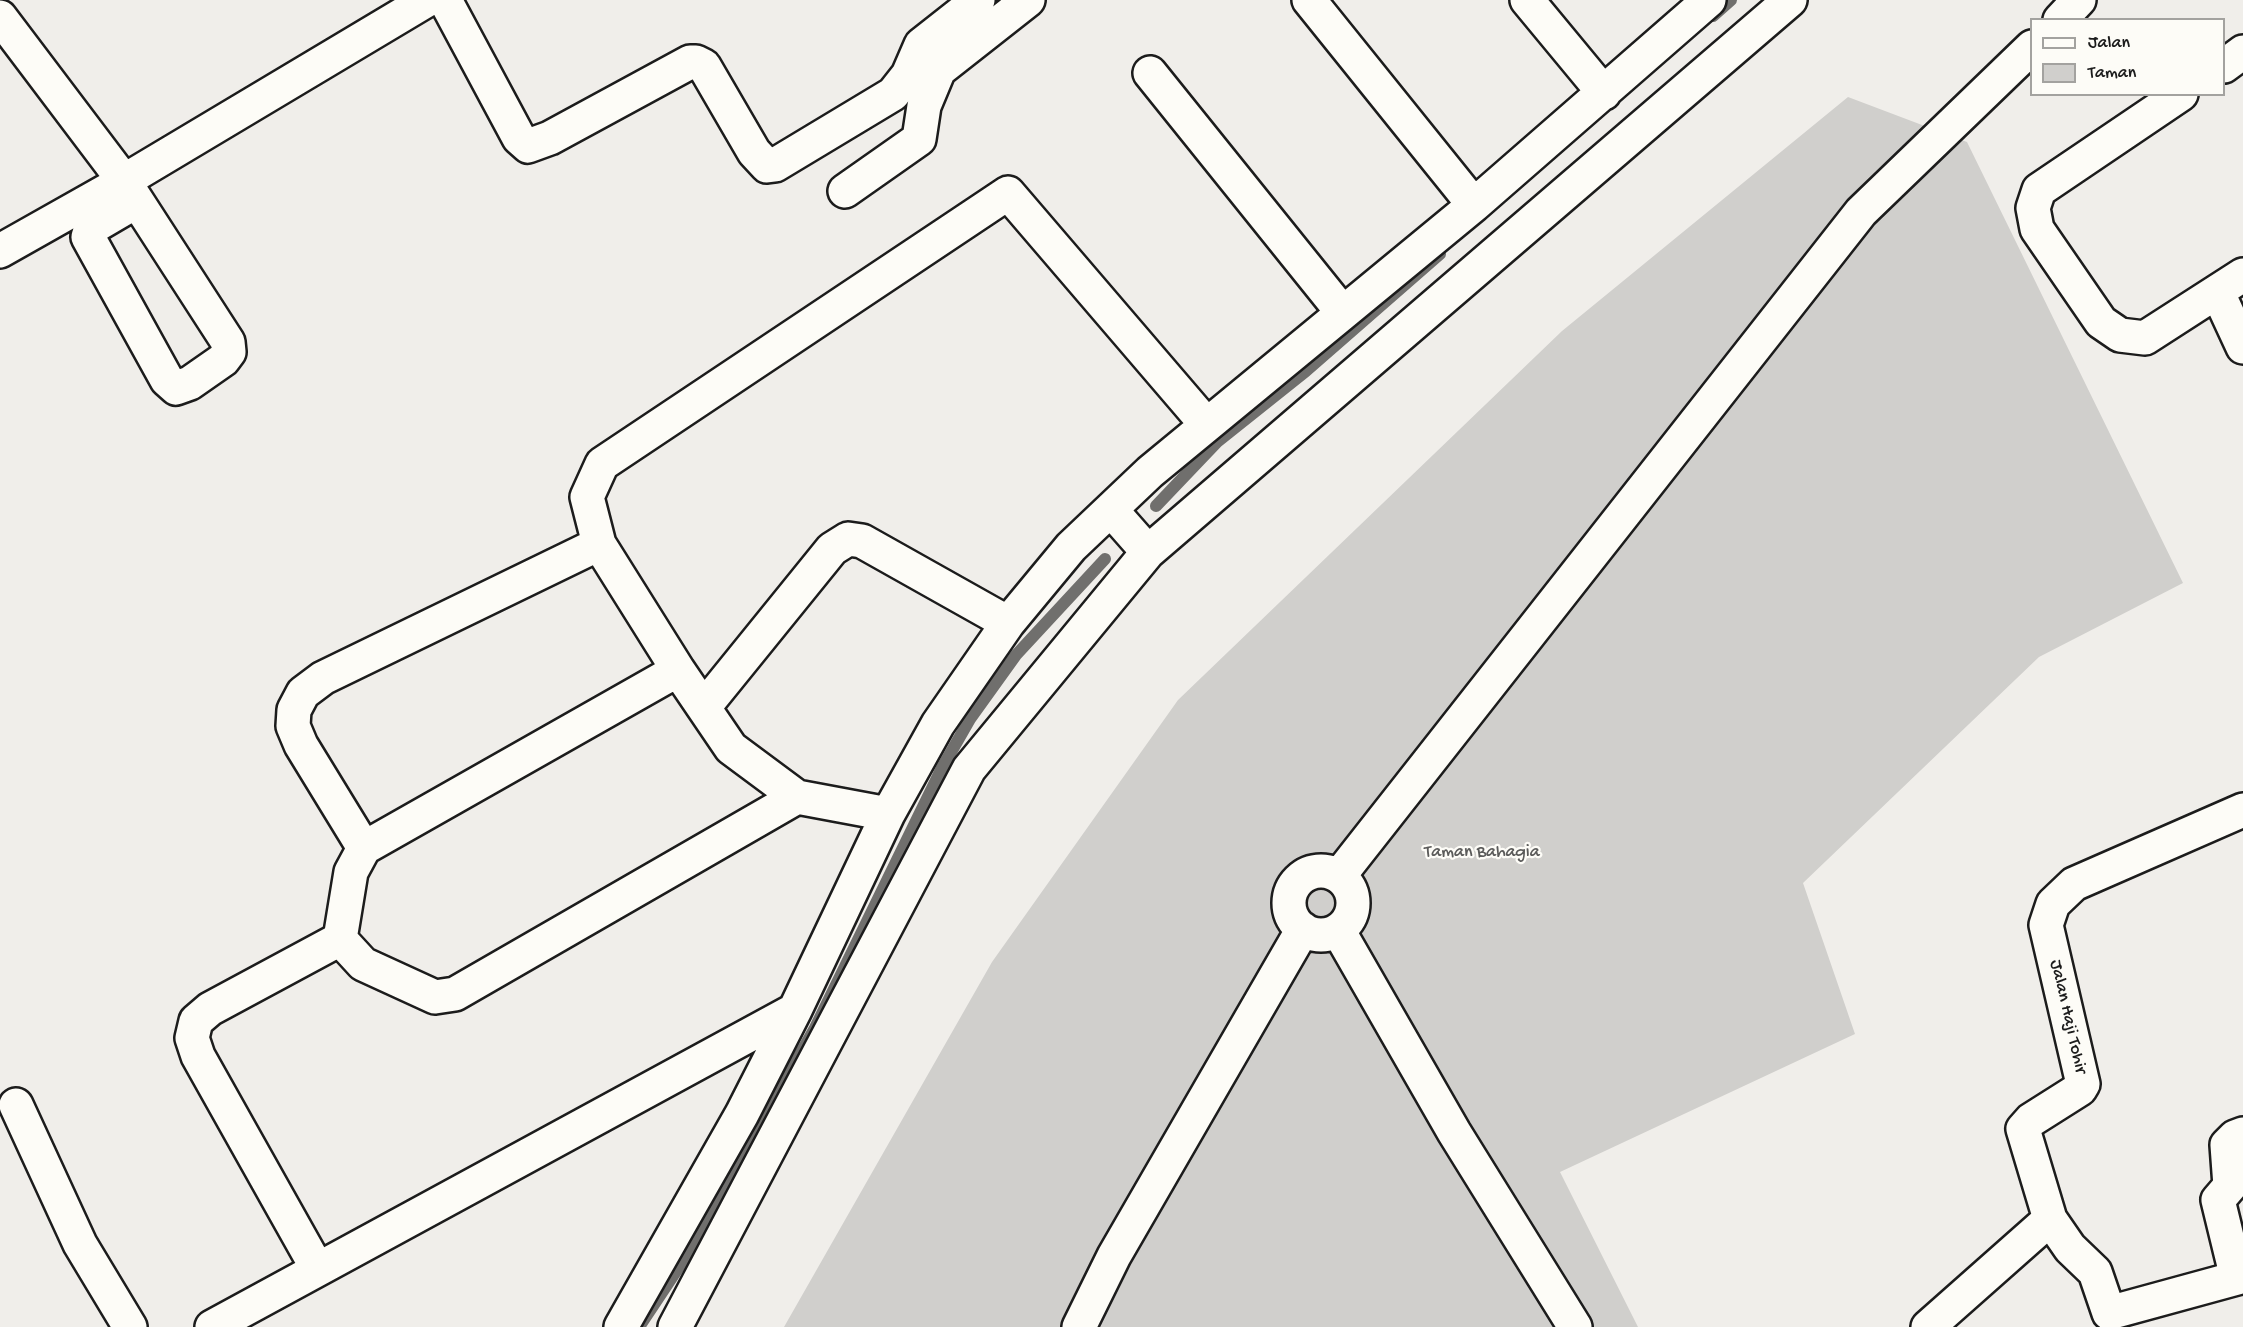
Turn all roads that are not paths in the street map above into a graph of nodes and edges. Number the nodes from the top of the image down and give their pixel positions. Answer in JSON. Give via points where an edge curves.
{"nodes":[{"id":1,"x":20,"y":0,"type":"edge"},
{"id":2,"x":427,"y":0,"type":"edge"},
{"id":3,"x":446,"y":0,"type":"edge"},
{"id":4,"x":978,"y":0,"type":"edge"},
{"id":5,"x":1028,"y":0,"type":"edge"},
{"id":6,"x":1308,"y":0,"type":"edge"},
{"id":7,"x":1527,"y":0,"type":"edge"},
{"id":8,"x":1709,"y":0,"type":"edge"},
{"id":9,"x":1790,"y":0,"type":"edge"},
{"id":10,"x":2079,"y":0,"type":"edge"},
{"id":11,"x":0,"y":11,"type":"edge"},
{"id":12,"x":0,"y":17,"type":"edge"},
{"id":13,"x":2062,"y":18,"type":"edge"},
{"id":14,"x":2030,"y":48,"type":"edge"},
{"id":15,"x":2243,"y":52,"type":"edge"},
{"id":16,"x":2225,"y":65,"type":"edge"},
{"id":17,"x":1150,"y":73,"type":"dead end"},
{"id":18,"x":1604,"y":93,"type":"junction"},
{"id":19,"x":2178,"y":96,"type":"edge"},
{"id":20,"x":130,"y":191,"type":"junction"},
{"id":21,"x":845,"y":191,"type":"dead end"},
{"id":22,"x":1474,"y":205,"type":"junction"},
{"id":23,"x":0,"y":251,"type":"edge"},
{"id":24,"x":2231,"y":284,"type":"edge"},
{"id":25,"x":1343,"y":313,"type":"junction"},
{"id":26,"x":2243,"y":347,"type":"edge"},
{"id":27,"x":1206,"y":424,"type":"junction"},
{"id":28,"x":1111,"y":510,"type":"junction"},
{"id":29,"x":599,"y":544,"type":"junction"},
{"id":30,"x":1148,"y":552,"type":"junction"},
{"id":31,"x":1008,"y":622,"type":"junction"},
{"id":32,"x":678,"y":670,"type":"junction"},
{"id":33,"x":704,"y":707,"type":"junction"},
{"id":34,"x":797,"y":797,"type":"junction"},
{"id":35,"x":2243,"y":810,"type":"edge"},
{"id":36,"x":888,"y":814,"type":"junction"},
{"id":37,"x":364,"y":848,"type":"junction"},
{"id":38,"x":1339,"y":876,"type":"junction"},
{"id":39,"x":1303,"y":929,"type":"junction"},
{"id":40,"x":1338,"y":930,"type":"junction"},
{"id":41,"x":340,"y":939,"type":"junction"},
{"id":42,"x":795,"y":1010,"type":"junction"},
{"id":43,"x":16,"y":1105,"type":"dead end"},
{"id":44,"x":2243,"y":1134,"type":"edge"},
{"id":45,"x":2050,"y":1219,"type":"junction"},
{"id":46,"x":317,"y":1268,"type":"junction"},
{"id":47,"x":130,"y":1327,"type":"edge"},
{"id":48,"x":212,"y":1327,"type":"edge"},
{"id":49,"x":621,"y":1327,"type":"edge"},
{"id":50,"x":675,"y":1327,"type":"edge"},
{"id":51,"x":1079,"y":1327,"type":"edge"},
{"id":52,"x":1575,"y":1327,"type":"edge"},
{"id":53,"x":1928,"y":1327,"type":"edge"}],
"edges":[{"from":1,"to":11,"type":"street"},
{"from":2,"to":20,"type":"street"},
{"from":3,"to":4,"type":"street","via":[[519,138],[528,146],[696,62],[704,66],[754,152],[767,166],[775,165],[894,94],[908,75],[921,45]]},
{"from":5,"to":21,"type":"street","via":[[939,70],[924,106],[919,139]]},
{"from":6,"to":22,"type":"street"},
{"from":7,"to":18,"type":"street"},
{"from":8,"to":18,"type":"street"},
{"from":9,"to":30,"type":"street"},
{"from":10,"to":13,"type":"street"},
{"from":12,"to":20,"type":"street"},
{"from":14,"to":38,"type":"street","via":[[1861,212]]},
{"from":15,"to":16,"type":"street"},
{"from":17,"to":25,"type":"street"},
{"from":18,"to":22,"type":"street"},
{"from":19,"to":24,"type":"street","via":[[2039,190],[2032,208],[2037,229],[2101,322],[2120,335],[2145,338]]},
{"from":20,"to":20,"type":"street","via":[[91,228],[88,237],[167,380],[176,388],[223,360],[229,352],[228,342]]},
{"from":20,"to":23,"type":"street"},
{"from":22,"to":25,"type":"street"},
{"from":24,"to":26,"type":"street"},
{"from":25,"to":27,"type":"street"},
{"from":27,"to":28,"type":"street"},
{"from":27,"to":29,"type":"street","via":[[1008,193],[602,464],[587,497]]},
{"from":28,"to":30,"type":"street"},
{"from":28,"to":31,"type":"street","via":[[1071,548]]},
{"from":29,"to":32,"type":"street"},
{"from":29,"to":37,"type":"street","via":[[323,678],[303,693],[294,710],[293,726]]},
{"from":30,"to":50,"type":"street","via":[[969,769]]},
{"from":31,"to":33,"type":"street","via":[[862,541],[848,539],[832,549]]},
{"from":31,"to":36,"type":"street","via":[[938,724]]},
{"from":32,"to":33,"type":"street"},
{"from":32,"to":37,"type":"street"},
{"from":33,"to":34,"type":"street","via":[[731,748]]},
{"from":34,"to":36,"type":"street"},
{"from":34,"to":41,"type":"street","via":[[455,994],[435,997],[363,964]]},
{"from":35,"to":45,"type":"street","name":"Jalan Haji Tohir","via":[[2074,884],[2063,892],[2048,914],[2046,925],[2054,966],[2083,1084],[2023,1129]]},
{"from":36,"to":42,"type":"street"},
{"from":37,"to":41,"type":"street","via":[[351,872]]},
{"from":38,"to":39,"type":"street","via":[[1315,871],[1294,885],[1289,909]]},
{"from":38,"to":40,"type":"street","via":[[1348,885],[1352,909]]},
{"from":39,"to":40,"type":"street","via":[[1314,934]]},
{"from":39,"to":51,"type":"street","via":[[1119,1246]]},
{"from":40,"to":52,"type":"street","via":[[1454,1132]]},
{"from":41,"to":46,"type":"street","via":[[210,1008],[196,1021],[192,1038],[198,1056]]},
{"from":42,"to":46,"type":"street"},
{"from":42,"to":49,"type":"street","via":[[742,1114]]},
{"from":43,"to":47,"type":"street","via":[[80,1244]]},
{"from":44,"to":45,"type":"street","via":[[2227,1145],[2230,1186],[2218,1200],[2237,1278],[2109,1313],[2095,1272],[2064,1241]]},
{"from":45,"to":53,"type":"street"},
{"from":46,"to":48,"type":"street"}]}
